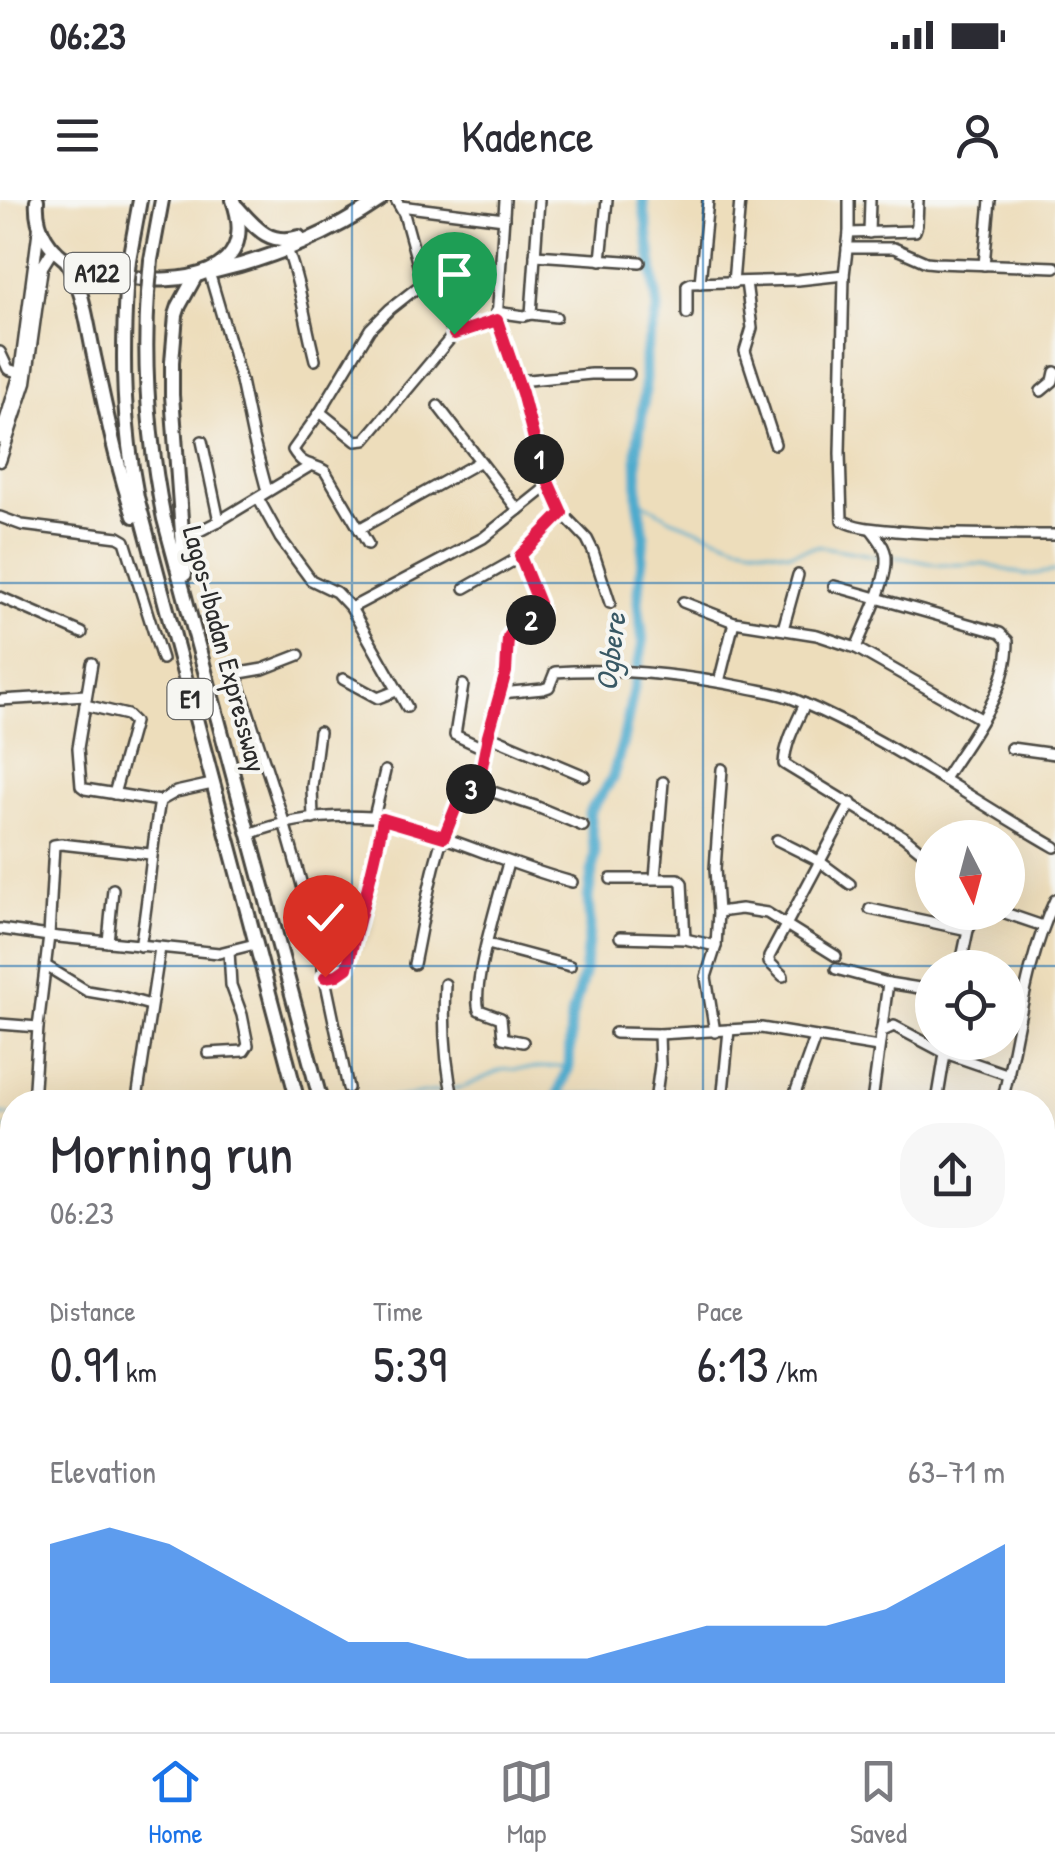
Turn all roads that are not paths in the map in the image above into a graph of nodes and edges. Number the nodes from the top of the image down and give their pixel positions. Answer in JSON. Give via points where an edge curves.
{"nodes":[{"id":1,"x":37,"y":200,"type":"edge"},
{"id":2,"x":140,"y":200,"type":"edge"},
{"id":3,"x":162,"y":200,"type":"edge"},
{"id":4,"x":366,"y":200,"type":"edge"},
{"id":5,"x":380,"y":200,"type":"edge"},
{"id":6,"x":505,"y":200,"type":"edge"},
{"id":7,"x":539,"y":200,"type":"edge"},
{"id":8,"x":594,"y":200,"type":"edge"},
{"id":9,"x":708,"y":200,"type":"edge"},
{"id":10,"x":740,"y":200,"type":"edge"},
{"id":11,"x":848,"y":200,"type":"edge"},
{"id":12,"x":870,"y":200,"type":"edge"},
{"id":13,"x":918,"y":200,"type":"edge"},
{"id":14,"x":990,"y":200,"type":"edge"},
{"id":15,"x":607,"y":201,"type":"edge"},
{"id":16,"x":234,"y":202,"type":"edge"},
{"id":17,"x":398,"y":203,"type":"edge"},
{"id":18,"x":504,"y":219,"type":"junction"},
{"id":19,"x":39,"y":226,"type":"junction"},
{"id":20,"x":849,"y":233,"type":"junction"},
{"id":21,"x":869,"y":233,"type":"junction"},
{"id":22,"x":847,"y":248,"type":"junction"},
{"id":23,"x":287,"y":249,"type":"junction"},
{"id":24,"x":61,"y":254,"type":"junction"},
{"id":25,"x":535,"y":256,"type":"junction"},
{"id":26,"x":601,"y":260,"type":"junction"},
{"id":27,"x":640,"y":262,"type":"dead end"},
{"id":28,"x":984,"y":265,"type":"junction"},
{"id":29,"x":1055,"y":267,"type":"edge"},
{"id":30,"x":202,"y":275,"type":"junction"},
{"id":31,"x":844,"y":275,"type":"junction"},
{"id":32,"x":733,"y":282,"type":"junction"},
{"id":33,"x":746,"y":282,"type":"junction"},
{"id":34,"x":424,"y":283,"type":"junction"},
{"id":35,"x":700,"y":283,"type":"junction"},
{"id":36,"x":531,"y":314,"type":"junction"},
{"id":37,"x":688,"y":314,"type":"dead end"},
{"id":38,"x":497,"y":316,"type":"junction"},
{"id":39,"x":556,"y":317,"type":"dead end"},
{"id":40,"x":454,"y":334,"type":"junction"},
{"id":41,"x":0,"y":352,"type":"edge"},
{"id":42,"x":315,"y":360,"type":"dead end"},
{"id":43,"x":20,"y":373,"type":"junction"},
{"id":44,"x":629,"y":374,"type":"dead end"},
{"id":45,"x":1054,"y":378,"type":"edge"},
{"id":46,"x":518,"y":382,"type":"junction"},
{"id":47,"x":1041,"y":391,"type":"dead end"},
{"id":48,"x":438,"y":406,"type":"dead end"},
{"id":49,"x":320,"y":412,"type":"junction"},
{"id":50,"x":1,"y":432,"type":"edge"},
{"id":51,"x":202,"y":441,"type":"dead end"},
{"id":52,"x":775,"y":444,"type":"dead end"},
{"id":53,"x":0,"y":460,"type":"edge"},
{"id":54,"x":479,"y":462,"type":"junction"},
{"id":55,"x":310,"y":466,"type":"junction"},
{"id":56,"x":548,"y":486,"type":"junction"},
{"id":57,"x":267,"y":491,"type":"junction"},
{"id":58,"x":258,"y":498,"type":"junction"},
{"id":59,"x":518,"y":510,"type":"junction"},
{"id":60,"x":562,"y":513,"type":"junction"},
{"id":61,"x":0,"y":517,"type":"edge"},
{"id":62,"x":219,"y":521,"type":"junction"},
{"id":63,"x":872,"y":528,"type":"junction"},
{"id":64,"x":359,"y":529,"type":"junction"},
{"id":65,"x":1055,"y":535,"type":"edge"},
{"id":66,"x":182,"y":540,"type":"junction"},
{"id":67,"x":368,"y":544,"type":"dead end"},
{"id":68,"x":520,"y":556,"type":"junction"},
{"id":69,"x":798,"y":575,"type":"dead end"},
{"id":70,"x":834,"y":586,"type":"dead end"},
{"id":71,"x":466,"y":588,"type":"dead end"},
{"id":72,"x":160,"y":591,"type":"junction"},
{"id":73,"x":184,"y":592,"type":"junction"},
{"id":74,"x":876,"y":596,"type":"junction"},
{"id":75,"x":0,"y":597,"type":"edge"},
{"id":76,"x":683,"y":602,"type":"dead end"},
{"id":77,"x":610,"y":603,"type":"dead end"},
{"id":78,"x":350,"y":608,"type":"junction"},
{"id":79,"x":734,"y":622,"type":"junction"},
{"id":80,"x":784,"y":629,"type":"junction"},
{"id":81,"x":82,"y":633,"type":"dead end"},
{"id":82,"x":856,"y":648,"type":"junction"},
{"id":83,"x":299,"y":655,"type":"dead end"},
{"id":84,"x":162,"y":660,"type":"dead end"},
{"id":85,"x":92,"y":663,"type":"dead end"},
{"id":86,"x":343,"y":679,"type":"dead end"},
{"id":87,"x":719,"y":682,"type":"junction"},
{"id":88,"x":462,"y":685,"type":"dead end"},
{"id":89,"x":396,"y":690,"type":"junction"},
{"id":90,"x":501,"y":693,"type":"junction"},
{"id":91,"x":0,"y":700,"type":"edge"},
{"id":92,"x":86,"y":700,"type":"junction"},
{"id":93,"x":805,"y":704,"type":"junction"},
{"id":94,"x":407,"y":706,"type":"dead end"},
{"id":95,"x":981,"y":719,"type":"junction"},
{"id":96,"x":320,"y":732,"type":"dead end"},
{"id":97,"x":488,"y":736,"type":"junction"},
{"id":98,"x":1010,"y":748,"type":"dead end"},
{"id":99,"x":486,"y":749,"type":"junction"},
{"id":100,"x":1055,"y":754,"type":"edge"},
{"id":101,"x":722,"y":769,"type":"dead end"},
{"id":102,"x":385,"y":771,"type":"dead end"},
{"id":103,"x":585,"y":776,"type":"dead end"},
{"id":104,"x":944,"y":779,"type":"junction"},
{"id":105,"x":663,"y":782,"type":"dead end"},
{"id":106,"x":212,"y":784,"type":"junction"},
{"id":107,"x":478,"y":787,"type":"junction"},
{"id":108,"x":114,"y":794,"type":"junction"},
{"id":109,"x":160,"y":801,"type":"junction"},
{"id":110,"x":851,"y":804,"type":"junction"},
{"id":111,"x":312,"y":818,"type":"junction"},
{"id":112,"x":378,"y":818,"type":"junction"},
{"id":113,"x":284,"y":822,"type":"junction"},
{"id":114,"x":582,"y":826,"type":"dead end"},
{"id":115,"x":249,"y":834,"type":"junction"},
{"id":116,"x":444,"y":837,"type":"junction"},
{"id":117,"x":778,"y":840,"type":"dead end"},
{"id":118,"x":915,"y":846,"type":"edge"},
{"id":119,"x":1055,"y":848,"type":"edge"},
{"id":120,"x":150,"y":854,"type":"junction"},
{"id":121,"x":819,"y":861,"type":"junction"},
{"id":122,"x":508,"y":862,"type":"junction"},
{"id":123,"x":610,"y":878,"type":"dead end"},
{"id":124,"x":655,"y":878,"type":"junction"},
{"id":125,"x":572,"y":882,"type":"dead end"},
{"id":126,"x":850,"y":884,"type":"dead end"},
{"id":127,"x":113,"y":889,"type":"dead end"},
{"id":128,"x":1055,"y":900,"type":"edge"},
{"id":129,"x":870,"y":908,"type":"dead end"},
{"id":130,"x":718,"y":912,"type":"junction"},
{"id":131,"x":915,"y":918,"type":"edge"},
{"id":132,"x":1025,"y":920,"type":"edge"},
{"id":133,"x":786,"y":925,"type":"junction"},
{"id":134,"x":1042,"y":926,"type":"junction"},
{"id":135,"x":0,"y":930,"type":"edge"},
{"id":136,"x":968,"y":930,"type":"edge"},
{"id":137,"x":49,"y":936,"type":"junction"},
{"id":138,"x":620,"y":936,"type":"dead end"},
{"id":139,"x":684,"y":939,"type":"junction"},
{"id":140,"x":108,"y":942,"type":"junction"},
{"id":141,"x":255,"y":944,"type":"junction"},
{"id":142,"x":488,"y":944,"type":"junction"},
{"id":143,"x":140,"y":946,"type":"junction"},
{"id":144,"x":716,"y":946,"type":"junction"},
{"id":145,"x":160,"y":948,"type":"junction"},
{"id":146,"x":964,"y":950,"type":"edge"},
{"id":147,"x":229,"y":951,"type":"junction"},
{"id":148,"x":836,"y":956,"type":"dead end"},
{"id":149,"x":414,"y":964,"type":"dead end"},
{"id":150,"x":46,"y":966,"type":"junction"},
{"id":151,"x":570,"y":966,"type":"dead end"},
{"id":152,"x":836,"y":969,"type":"dead end"},
{"id":153,"x":783,"y":976,"type":"dead end"},
{"id":154,"x":325,"y":977,"type":"junction"},
{"id":155,"x":888,"y":983,"type":"junction"},
{"id":156,"x":445,"y":984,"type":"dead end"},
{"id":157,"x":915,"y":987,"type":"edge"},
{"id":158,"x":150,"y":1006,"type":"junction"},
{"id":159,"x":0,"y":1024,"type":"edge"},
{"id":160,"x":38,"y":1027,"type":"junction"},
{"id":161,"x":728,"y":1030,"type":"junction"},
{"id":162,"x":716,"y":1032,"type":"junction"},
{"id":163,"x":881,"y":1032,"type":"junction"},
{"id":164,"x":615,"y":1034,"type":"dead end"},
{"id":165,"x":658,"y":1034,"type":"junction"},
{"id":166,"x":915,"y":1035,"type":"edge"},
{"id":167,"x":815,"y":1038,"type":"junction"},
{"id":168,"x":523,"y":1042,"type":"dead end"},
{"id":169,"x":878,"y":1047,"type":"junction"},
{"id":170,"x":208,"y":1054,"type":"dead end"},
{"id":171,"x":944,"y":1060,"type":"edge"},
{"id":172,"x":974,"y":1060,"type":"edge"},
{"id":173,"x":1009,"y":1075,"type":"junction"},
{"id":174,"x":348,"y":1088,"type":"dead end"},
{"id":175,"x":33,"y":1090,"type":"edge"},
{"id":176,"x":138,"y":1090,"type":"edge"},
{"id":177,"x":295,"y":1090,"type":"edge"},
{"id":178,"x":318,"y":1090,"type":"edge"},
{"id":179,"x":452,"y":1090,"type":"edge"},
{"id":180,"x":657,"y":1090,"type":"edge"},
{"id":181,"x":723,"y":1090,"type":"edge"},
{"id":182,"x":796,"y":1090,"type":"edge"},
{"id":183,"x":873,"y":1090,"type":"edge"},
{"id":184,"x":939,"y":1090,"type":"edge"},
{"id":185,"x":1005,"y":1090,"type":"edge"}],
"edges":[{"from":1,"to":19,"type":"highway","number":"A122"},
{"from":2,"to":72,"type":"highway","name":"Lagos-Ibadan Expressway","number":"E1","bridge":true,"via":[[126,289],[122,384],[137,497]]},
{"from":3,"to":73,"type":"highway","name":"Lagos-Ibadan Expressway","number":"E1","bridge":true,"via":[[151,260],[145,378],[154,468]]},
{"from":4,"to":16,"type":"highway","via":[[287,240],[260,231]]},
{"from":5,"to":23,"type":"highway","number":"A122"},
{"from":6,"to":18,"type":"street"},
{"from":7,"to":25,"type":"street"},
{"from":8,"to":15,"type":"street"},
{"from":9,"to":35,"type":"street"},
{"from":10,"to":32,"type":"street"},
{"from":11,"to":20,"type":"street"},
{"from":12,"to":21,"type":"street"},
{"from":13,"to":21,"type":"street","via":[[915,231]]},
{"from":14,"to":28,"type":"street"},
{"from":15,"to":26,"type":"street"},
{"from":16,"to":30,"type":"highway","via":[[234,246],[220,266]]},
{"from":17,"to":18,"type":"street"},
{"from":17,"to":34,"type":"street"},
{"from":18,"to":38,"type":"street"},
{"from":19,"to":24,"type":"highway","number":"A122"},
{"from":19,"to":43,"type":"main road"},
{"from":20,"to":21,"type":"street"},
{"from":20,"to":22,"type":"street"},
{"from":22,"to":28,"type":"street","via":[[894,248],[926,262]]},
{"from":22,"to":31,"type":"street"},
{"from":23,"to":30,"type":"highway","number":"A122"},
{"from":23,"to":42,"type":"street"},
{"from":24,"to":30,"type":"highway","number":"A122","via":[[86,270],[115,276]]},
{"from":24,"to":53,"type":"main road","via":[[42,267],[26,382]]},
{"from":24,"to":72,"type":"highway","via":[[77,281],[123,482]]},
{"from":25,"to":26,"type":"street"},
{"from":25,"to":36,"type":"street"},
{"from":26,"to":27,"type":"street"},
{"from":28,"to":29,"type":"street"},
{"from":30,"to":57,"type":"street","via":[[241,382]]},
{"from":30,"to":66,"type":"highway","via":[[178,306],[172,362]]},
{"from":31,"to":33,"type":"street"},
{"from":31,"to":63,"type":"street","via":[[840,511],[842,520]]},
{"from":32,"to":33,"type":"street"},
{"from":32,"to":35,"type":"street"},
{"from":33,"to":52,"type":"street","via":[[752,328],[744,352]]},
{"from":34,"to":40,"type":"street"},
{"from":34,"to":49,"type":"street","via":[[370,330]]},
{"from":35,"to":37,"type":"street","via":[[688,285]]},
{"from":36,"to":38,"type":"street"},
{"from":36,"to":39,"type":"street"},
{"from":38,"to":40,"type":"street"},
{"from":38,"to":46,"type":"street"},
{"from":40,"to":49,"type":"street","via":[[365,440],[356,441]]},
{"from":41,"to":43,"type":"street","via":[[8,369]]},
{"from":43,"to":50,"type":"main road"},
{"from":44,"to":46,"type":"street"},
{"from":45,"to":47,"type":"street"},
{"from":46,"to":56,"type":"street"},
{"from":48,"to":54,"type":"street"},
{"from":49,"to":55,"type":"street","via":[[293,450]]},
{"from":51,"to":62,"type":"street"},
{"from":54,"to":59,"type":"street"},
{"from":54,"to":64,"type":"street"},
{"from":55,"to":57,"type":"street"},
{"from":55,"to":64,"type":"street","via":[[326,471]]},
{"from":56,"to":59,"type":"street"},
{"from":56,"to":60,"type":"street"},
{"from":57,"to":58,"type":"street"},
{"from":58,"to":62,"type":"street"},
{"from":58,"to":78,"type":"street","via":[[311,580]]},
{"from":59,"to":78,"type":"street","via":[[472,544]]},
{"from":60,"to":68,"type":"street"},
{"from":60,"to":77,"type":"street","via":[[587,539]]},
{"from":61,"to":84,"type":"street","via":[[125,541]]},
{"from":62,"to":66,"type":"street"},
{"from":63,"to":65,"type":"street"},
{"from":63,"to":74,"type":"street","via":[[886,558]]},
{"from":64,"to":67,"type":"street"},
{"from":66,"to":73,"type":"highway"},
{"from":68,"to":71,"type":"street"},
{"from":68,"to":90,"type":"street","via":[[540,612],[510,634]]},
{"from":69,"to":80,"type":"street"},
{"from":70,"to":74,"type":"street"},
{"from":72,"to":106,"type":"highway","name":"Lagos-Ibadan Expressway","number":"E1"},
{"from":73,"to":115,"type":"highway","name":"Lagos-Ibadan Expressway","number":"E1"},
{"from":74,"to":82,"type":"street"},
{"from":74,"to":95,"type":"street","via":[[1005,636],[1000,686]]},
{"from":75,"to":81,"type":"street"},
{"from":76,"to":79,"type":"street"},
{"from":78,"to":89,"type":"street"},
{"from":79,"to":80,"type":"street"},
{"from":79,"to":87,"type":"street"},
{"from":80,"to":82,"type":"street"},
{"from":82,"to":95,"type":"street"},
{"from":83,"to":113,"type":"street","via":[[238,678]]},
{"from":85,"to":92,"type":"street"},
{"from":86,"to":89,"type":"street","via":[[378,698]]},
{"from":87,"to":90,"type":"street","via":[[554,672],[549,687]]},
{"from":87,"to":93,"type":"street"},
{"from":88,"to":99,"type":"street","via":[[455,735]]},
{"from":89,"to":94,"type":"street"},
{"from":90,"to":97,"type":"street"},
{"from":91,"to":92,"type":"street"},
{"from":92,"to":108,"type":"street","via":[[79,781],[85,789]]},
{"from":92,"to":108,"type":"street","via":[[134,722]]},
{"from":93,"to":104,"type":"street"},
{"from":93,"to":110,"type":"street","via":[[784,764]]},
{"from":95,"to":104,"type":"street"},
{"from":96,"to":111,"type":"street"},
{"from":97,"to":99,"type":"street"},
{"from":97,"to":103,"type":"street"},
{"from":98,"to":100,"type":"street"},
{"from":99,"to":107,"type":"street"},
{"from":101,"to":130,"type":"street"},
{"from":102,"to":112,"type":"street"},
{"from":104,"to":119,"type":"street"},
{"from":105,"to":124,"type":"street"},
{"from":106,"to":109,"type":"street"},
{"from":106,"to":141,"type":"highway","name":"Lagos-Ibadan Expressway","number":"E1"},
{"from":107,"to":114,"type":"street"},
{"from":107,"to":116,"type":"street","via":[[462,792]]},
{"from":108,"to":109,"type":"street"},
{"from":109,"to":120,"type":"street"},
{"from":110,"to":118,"type":"street"},
{"from":110,"to":121,"type":"street"},
{"from":111,"to":112,"type":"street"},
{"from":111,"to":113,"type":"street"},
{"from":112,"to":116,"type":"street"},
{"from":112,"to":154,"type":"street","via":[[372,875],[347,968]]},
{"from":113,"to":115,"type":"street"},
{"from":113,"to":154,"type":"street"},
{"from":115,"to":178,"type":"highway","name":"Lagos-Ibadan Expressway","number":"E1"},
{"from":116,"to":122,"type":"street"},
{"from":116,"to":149,"type":"street"},
{"from":117,"to":121,"type":"street"},
{"from":120,"to":137,"type":"street","via":[[54,845]]},
{"from":120,"to":143,"type":"street"},
{"from":121,"to":126,"type":"street"},
{"from":121,"to":133,"type":"street"},
{"from":122,"to":125,"type":"street"},
{"from":122,"to":142,"type":"street"},
{"from":123,"to":124,"type":"street"},
{"from":124,"to":139,"type":"street","via":[[682,883]]},
{"from":127,"to":140,"type":"street"},
{"from":128,"to":134,"type":"street"},
{"from":129,"to":131,"type":"street"},
{"from":130,"to":133,"type":"street","via":[[753,910]]},
{"from":130,"to":144,"type":"street"},
{"from":132,"to":134,"type":"street"},
{"from":133,"to":148,"type":"street"},
{"from":133,"to":153,"type":"street","via":[[769,957]]},
{"from":134,"to":173,"type":"street"},
{"from":135,"to":137,"type":"street"},
{"from":136,"to":146,"type":"street"},
{"from":137,"to":140,"type":"street"},
{"from":137,"to":150,"type":"street"},
{"from":138,"to":139,"type":"street"},
{"from":139,"to":144,"type":"street"},
{"from":140,"to":143,"type":"street"},
{"from":141,"to":147,"type":"street"},
{"from":141,"to":177,"type":"highway","name":"Lagos-Ibadan Expressway","number":"E1"},
{"from":142,"to":151,"type":"street"},
{"from":142,"to":168,"type":"street","via":[[477,1005],[501,1018],[503,1038]]},
{"from":143,"to":145,"type":"street"},
{"from":144,"to":162,"type":"street","via":[[706,977]]},
{"from":145,"to":147,"type":"street"},
{"from":145,"to":158,"type":"street"},
{"from":147,"to":170,"type":"street","via":[[248,1045],[244,1052]]},
{"from":150,"to":158,"type":"street","via":[[87,990]]},
{"from":150,"to":160,"type":"street"},
{"from":152,"to":155,"type":"street"},
{"from":154,"to":174,"type":"street"},
{"from":155,"to":157,"type":"street"},
{"from":155,"to":163,"type":"street"},
{"from":156,"to":179,"type":"street"},
{"from":158,"to":176,"type":"street"},
{"from":159,"to":160,"type":"street"},
{"from":160,"to":175,"type":"street"},
{"from":161,"to":162,"type":"street"},
{"from":161,"to":167,"type":"street","via":[[776,1029]]},
{"from":161,"to":181,"type":"street"},
{"from":162,"to":165,"type":"street"},
{"from":163,"to":166,"type":"street","via":[[894,1026]]},
{"from":163,"to":169,"type":"street"},
{"from":164,"to":165,"type":"street"},
{"from":165,"to":180,"type":"street"},
{"from":167,"to":169,"type":"street"},
{"from":167,"to":182,"type":"street"},
{"from":169,"to":183,"type":"street"},
{"from":171,"to":184,"type":"street"},
{"from":172,"to":173,"type":"street"},
{"from":173,"to":185,"type":"street"}]}
